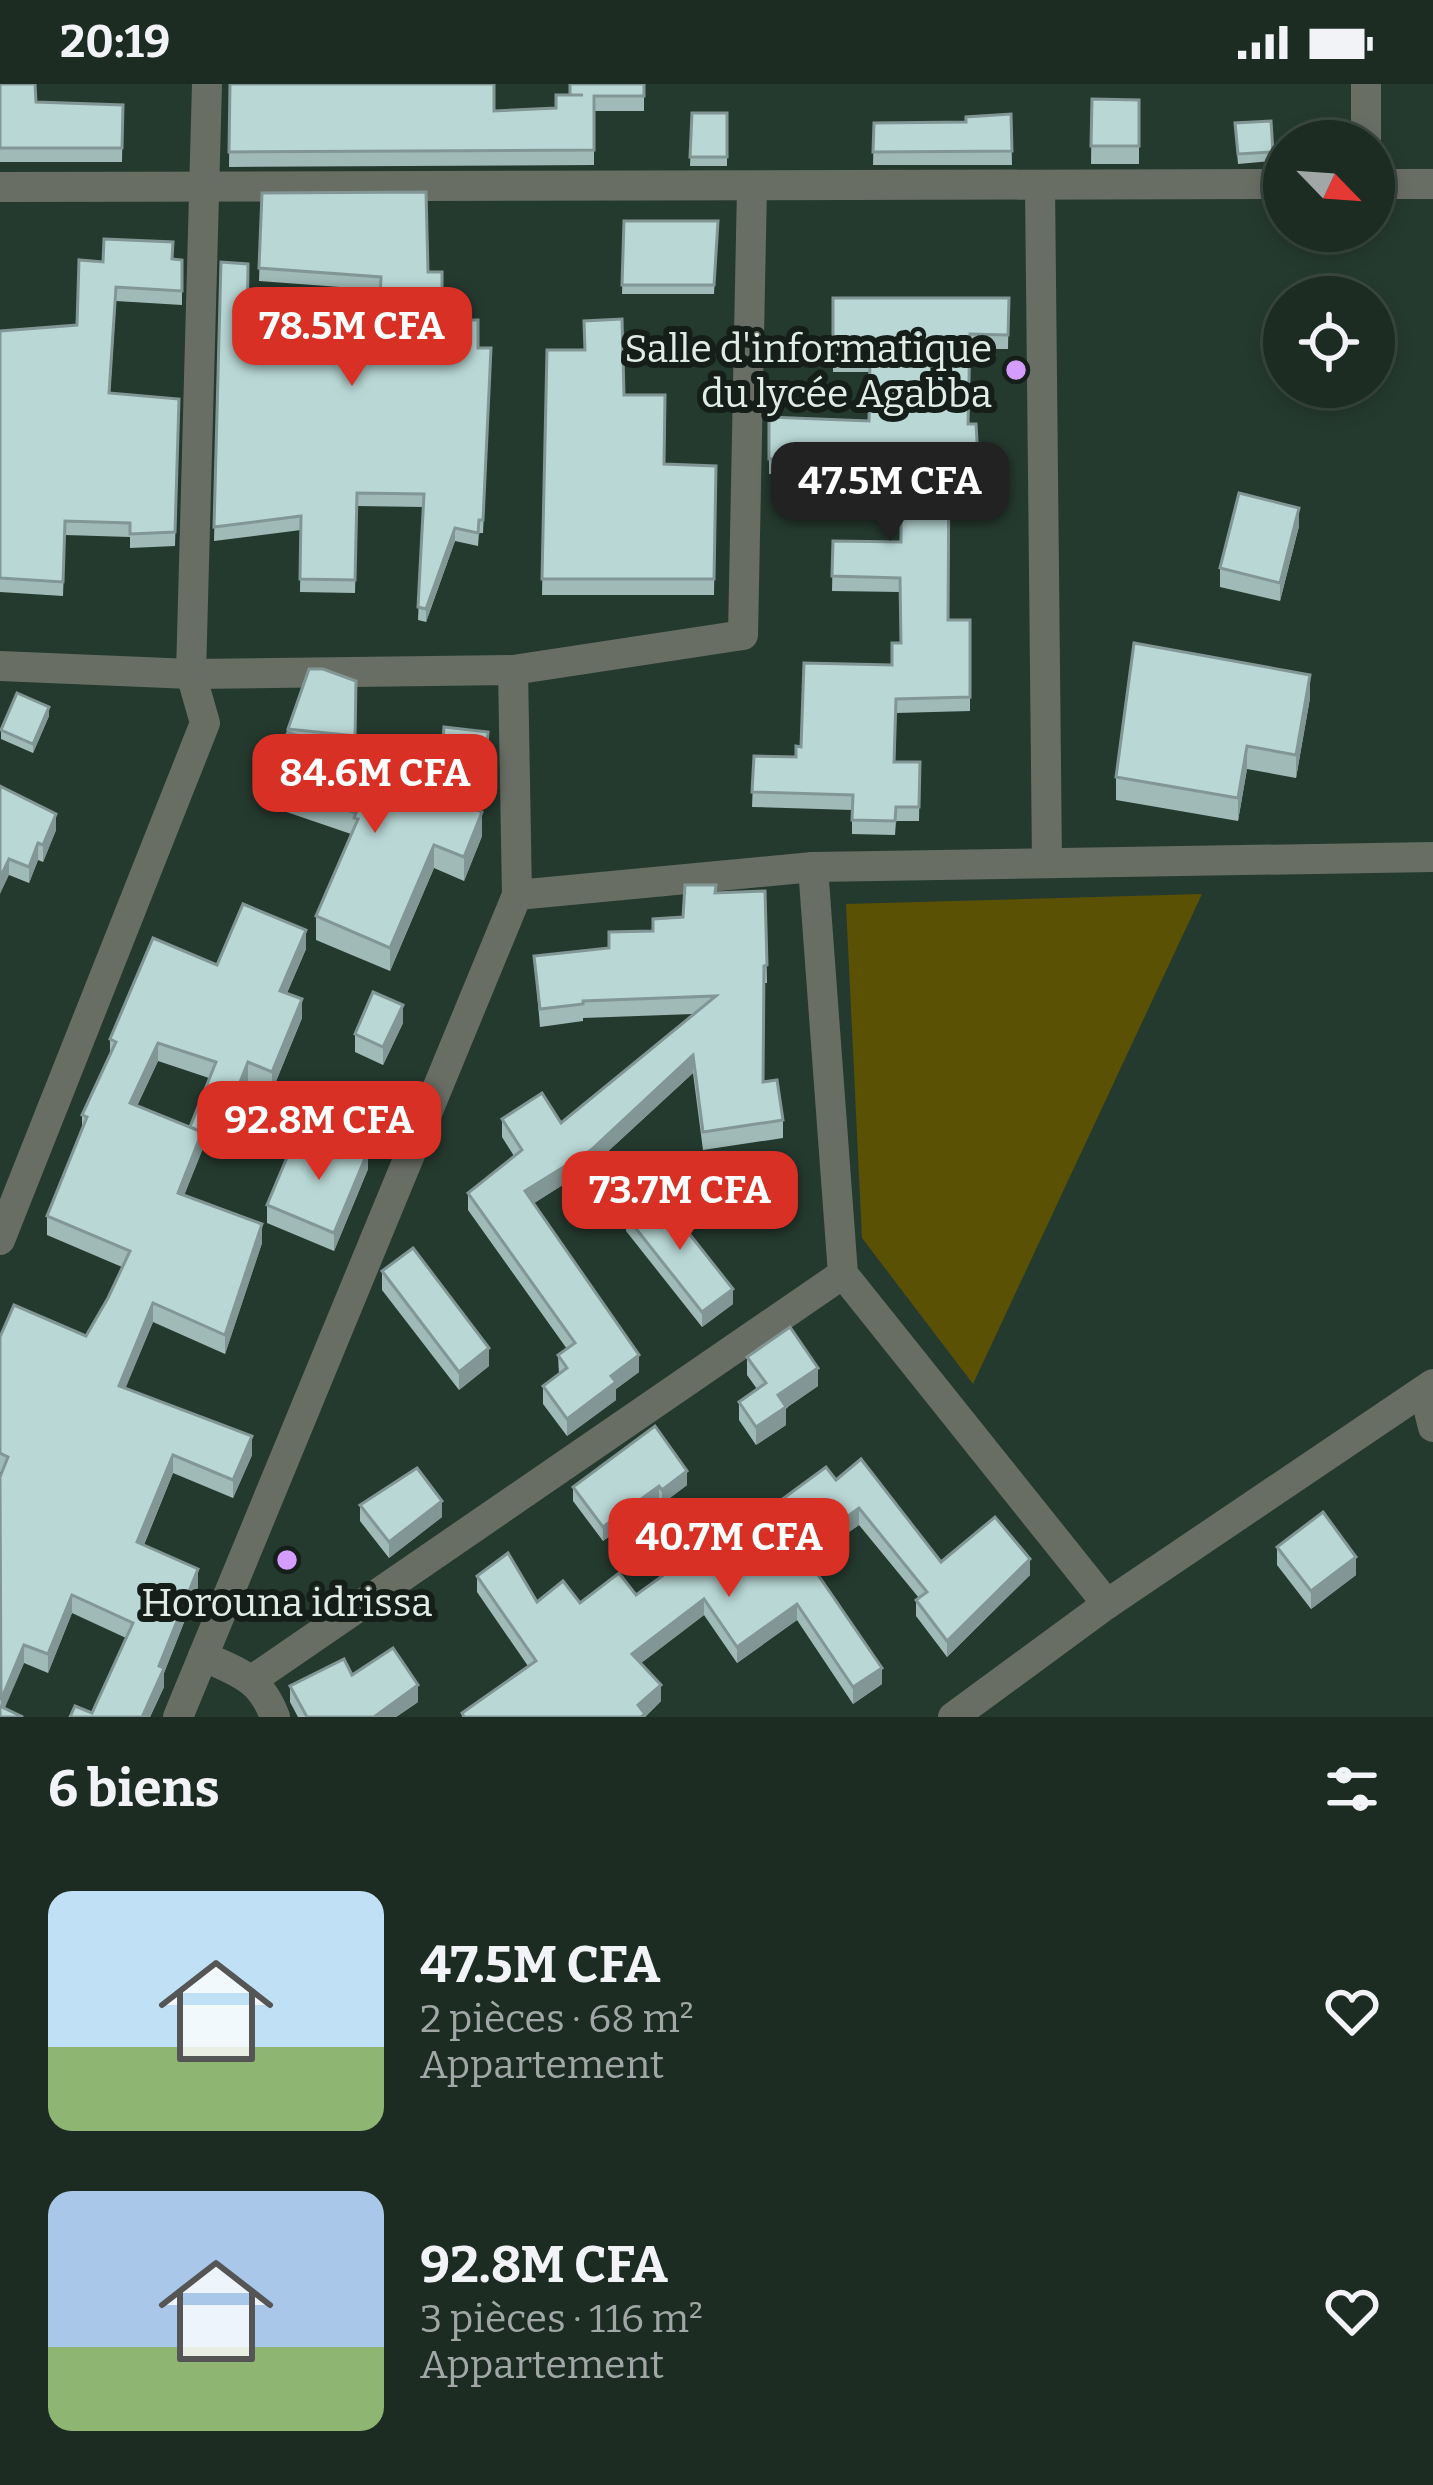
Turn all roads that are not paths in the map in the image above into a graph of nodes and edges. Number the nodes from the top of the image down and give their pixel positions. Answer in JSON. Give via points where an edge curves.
{"nodes":[{"id":1,"x":206,"y":84,"type":"edge"},
{"id":2,"x":1366,"y":84,"type":"edge"},
{"id":3,"x":1366,"y":120,"type":"edge"},
{"id":4,"x":1263,"y":184,"type":"edge"},
{"id":5,"x":1395,"y":184,"type":"edge"},
{"id":6,"x":1433,"y":184,"type":"edge"},
{"id":7,"x":1040,"y":185,"type":"junction"},
{"id":8,"x":752,"y":186,"type":"junction"},
{"id":9,"x":206,"y":187,"type":"junction"},
{"id":10,"x":0,"y":188,"type":"edge"},
{"id":11,"x":0,"y":666,"type":"edge"},
{"id":12,"x":513,"y":670,"type":"junction"},
{"id":13,"x":191,"y":674,"type":"junction"},
{"id":14,"x":1433,"y":857,"type":"edge"},
{"id":15,"x":1047,"y":863,"type":"junction"},
{"id":16,"x":813,"y":868,"type":"junction"},
{"id":17,"x":517,"y":896,"type":"junction"},
{"id":18,"x":0,"y":1240,"type":"edge"},
{"id":19,"x":843,"y":1274,"type":"junction"},
{"id":20,"x":1428,"y":1387,"type":"edge"},
{"id":21,"x":1433,"y":1427,"type":"edge"},
{"id":22,"x":1107,"y":1604,"type":"junction"},
{"id":23,"x":203,"y":1656,"type":"junction"},
{"id":24,"x":253,"y":1680,"type":"junction"},
{"id":25,"x":178,"y":1717,"type":"edge"},
{"id":26,"x":275,"y":1717,"type":"edge"},
{"id":27,"x":952,"y":1717,"type":"edge"}],
"edges":[{"from":1,"to":9,"type":"street"},
{"from":2,"to":3,"type":"street"},
{"from":4,"to":7,"type":"street"},
{"from":5,"to":6,"type":"street"},
{"from":7,"to":8,"type":"street"},
{"from":7,"to":15,"type":"street"},
{"from":8,"to":9,"type":"street"},
{"from":8,"to":12,"type":"street","via":[[743,635]]},
{"from":9,"to":10,"type":"street"},
{"from":9,"to":13,"type":"street"},
{"from":11,"to":13,"type":"street"},
{"from":12,"to":13,"type":"street"},
{"from":12,"to":17,"type":"street"},
{"from":13,"to":18,"type":"street","via":[[205,723]]},
{"from":14,"to":15,"type":"street"},
{"from":15,"to":16,"type":"street"},
{"from":16,"to":17,"type":"street"},
{"from":16,"to":19,"type":"street"},
{"from":17,"to":23,"type":"street"},
{"from":19,"to":22,"type":"street"},
{"from":19,"to":24,"type":"street"},
{"from":20,"to":21,"type":"street"},
{"from":20,"to":22,"type":"street"},
{"from":22,"to":27,"type":"street"},
{"from":23,"to":24,"type":"street"},
{"from":23,"to":25,"type":"street"},
{"from":24,"to":26,"type":"street"}]}
